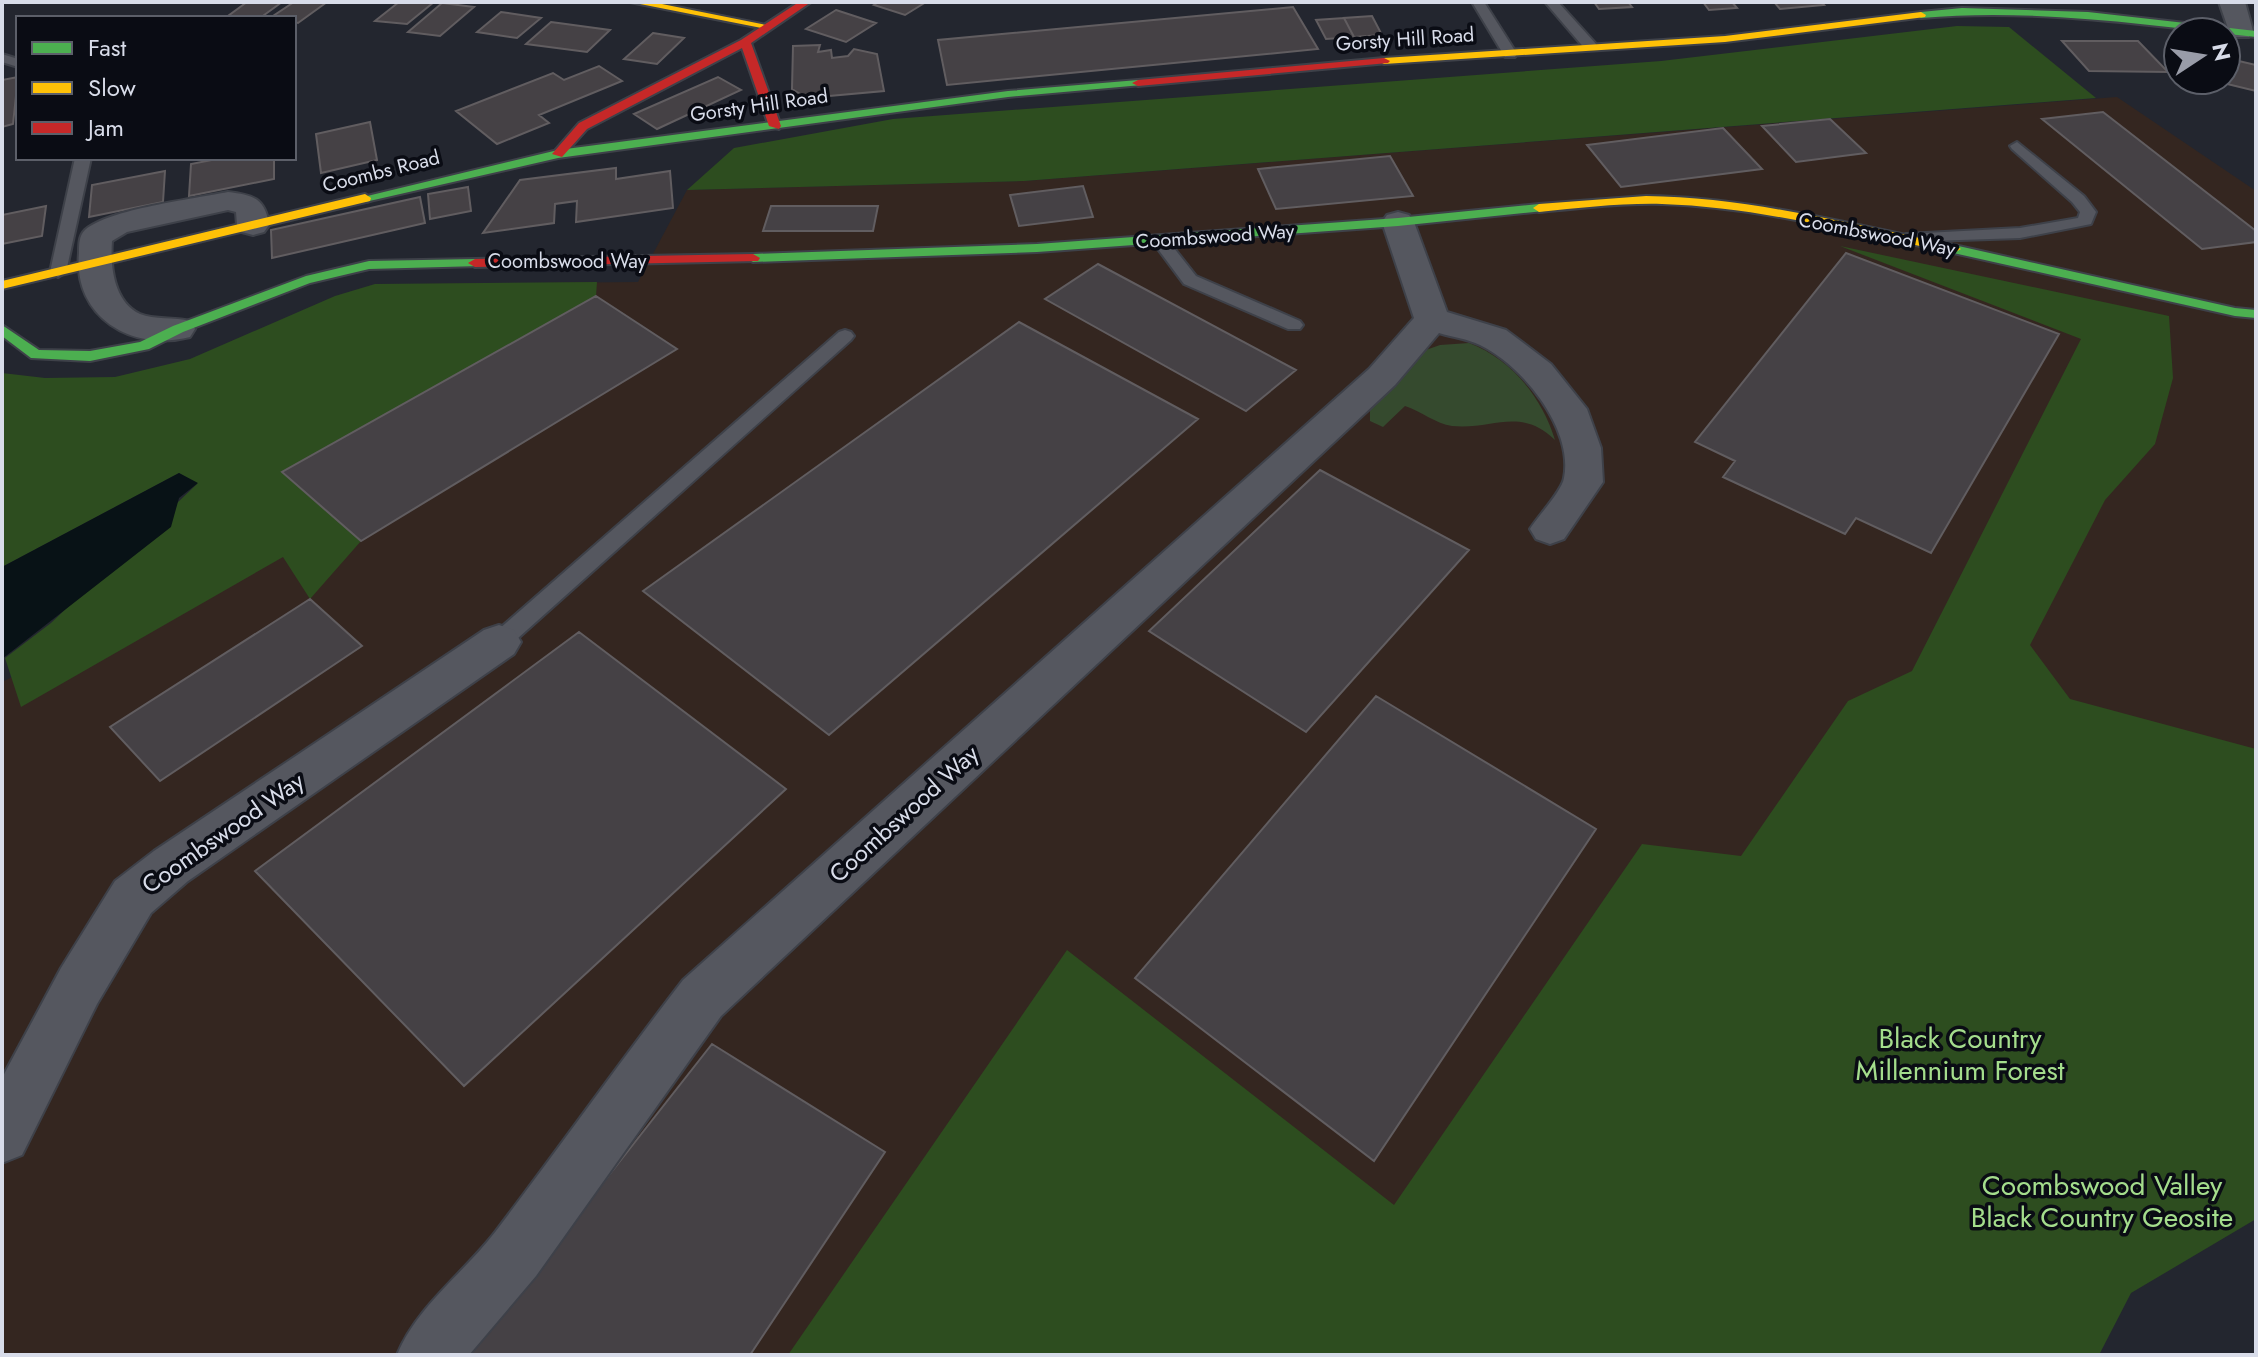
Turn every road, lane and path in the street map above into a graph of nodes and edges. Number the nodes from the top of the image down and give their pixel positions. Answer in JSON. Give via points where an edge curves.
{"nodes":[{"id":1,"x":635,"y":2,"type":"edge"},
{"id":2,"x":806,"y":2,"type":"edge"},
{"id":3,"x":1478,"y":2,"type":"edge"},
{"id":4,"x":1551,"y":2,"type":"edge"},
{"id":5,"x":2232,"y":2,"type":"edge"},
{"id":6,"x":766,"y":26,"type":"junction"},
{"id":7,"x":2248,"y":33,"type":"edge"},
{"id":8,"x":745,"y":42,"type":"junction"},
{"id":9,"x":1591,"y":47,"type":"junction"},
{"id":10,"x":1510,"y":54,"type":"junction"},
{"id":11,"x":775,"y":126,"type":"junction"},
{"id":12,"x":2017,"y":146,"type":"dead end"},
{"id":13,"x":558,"y":154,"type":"junction"},
{"id":14,"x":83,"y":160,"type":"edge"},
{"id":15,"x":1398,"y":222,"type":"junction"},
{"id":16,"x":253,"y":225,"type":"joint"},
{"id":17,"x":1904,"y":239,"type":"junction"},
{"id":18,"x":1160,"y":241,"type":"junction"},
{"id":19,"x":94,"y":263,"type":"junction"},
{"id":20,"x":58,"y":272,"type":"junction"},
{"id":21,"x":2,"y":285,"type":"edge"},
{"id":22,"x":2256,"y":314,"type":"edge"},
{"id":23,"x":1432,"y":319,"type":"junction"},
{"id":24,"x":1294,"y":325,"type":"dead end"},
{"id":25,"x":2,"y":329,"type":"edge"},
{"id":26,"x":178,"y":329,"type":"junction"},
{"id":27,"x":845,"y":336,"type":"dead end"},
{"id":28,"x":1550,"y":529,"type":"dead end"},
{"id":29,"x":499,"y":642,"type":"joint"},
{"id":30,"x":2,"y":1135,"type":"edge"},
{"id":31,"x":428,"y":1355,"type":"edge"}],
"edges":[{"from":1,"to":6,"type":"street"},
{"from":2,"to":6,"type":"street"},
{"from":3,"to":10,"type":"lane"},
{"from":4,"to":9,"type":"lane"},
{"from":5,"to":7,"type":"street"},
{"from":6,"to":8,"type":"street"},
{"from":7,"to":9,"type":"street","name":"Gorsty Hill Road","via":[[2119,17],[1942,12],[1725,39]]},
{"from":8,"to":11,"type":"street"},
{"from":8,"to":13,"type":"street","via":[[583,126]]},
{"from":9,"to":10,"type":"street","name":"Gorsty Hill Road"},
{"from":10,"to":11,"type":"street","name":"Gorsty Hill Road","via":[[1008,94]]},
{"from":11,"to":13,"type":"street","name":"Gorsty Hill Road"},
{"from":12,"to":17,"type":"lane","via":[[2078,199],[2088,212],[2085,221],[2052,230]]},
{"from":13,"to":16,"type":"street","name":"Coombs Road"},
{"from":14,"to":20,"type":"lane"},
{"from":15,"to":17,"type":"street","name":"Coombswood Way","via":[[1613,201],[1679,201]]},
{"from":15,"to":18,"type":"street","name":"Coombswood Way"},
{"from":15,"to":23,"type":"street"},
{"from":16,"to":19,"type":"street","via":[[251,209],[228,201],[117,225],[96,237]]},
{"from":17,"to":22,"type":"street","name":"Coombswood Way"},
{"from":18,"to":24,"type":"lane","via":[[1190,280]]},
{"from":18,"to":26,"type":"street","name":"Coombswood Way","via":[[369,265],[306,280]]},
{"from":19,"to":20,"type":"street"},
{"from":19,"to":26,"type":"street","name":"Coombswood Way","via":[[107,307],[133,325]]},
{"from":20,"to":21,"type":"street"},
{"from":23,"to":28,"type":"street","via":[[1494,338],[1538,372],[1569,409],[1582,448],[1584,482]]},
{"from":23,"to":31,"type":"street","name":"Coombswood Way","via":[[1382,377],[702,998],[515,1255]]},
{"from":25,"to":26,"type":"street","name":"Coombswood Way","via":[[36,355],[90,356],[144,346]]},
{"from":27,"to":29,"type":"lane"},
{"from":29,"to":30,"type":"street","name":"Coombswood Way","via":[[133,897],[79,986]]}]}
